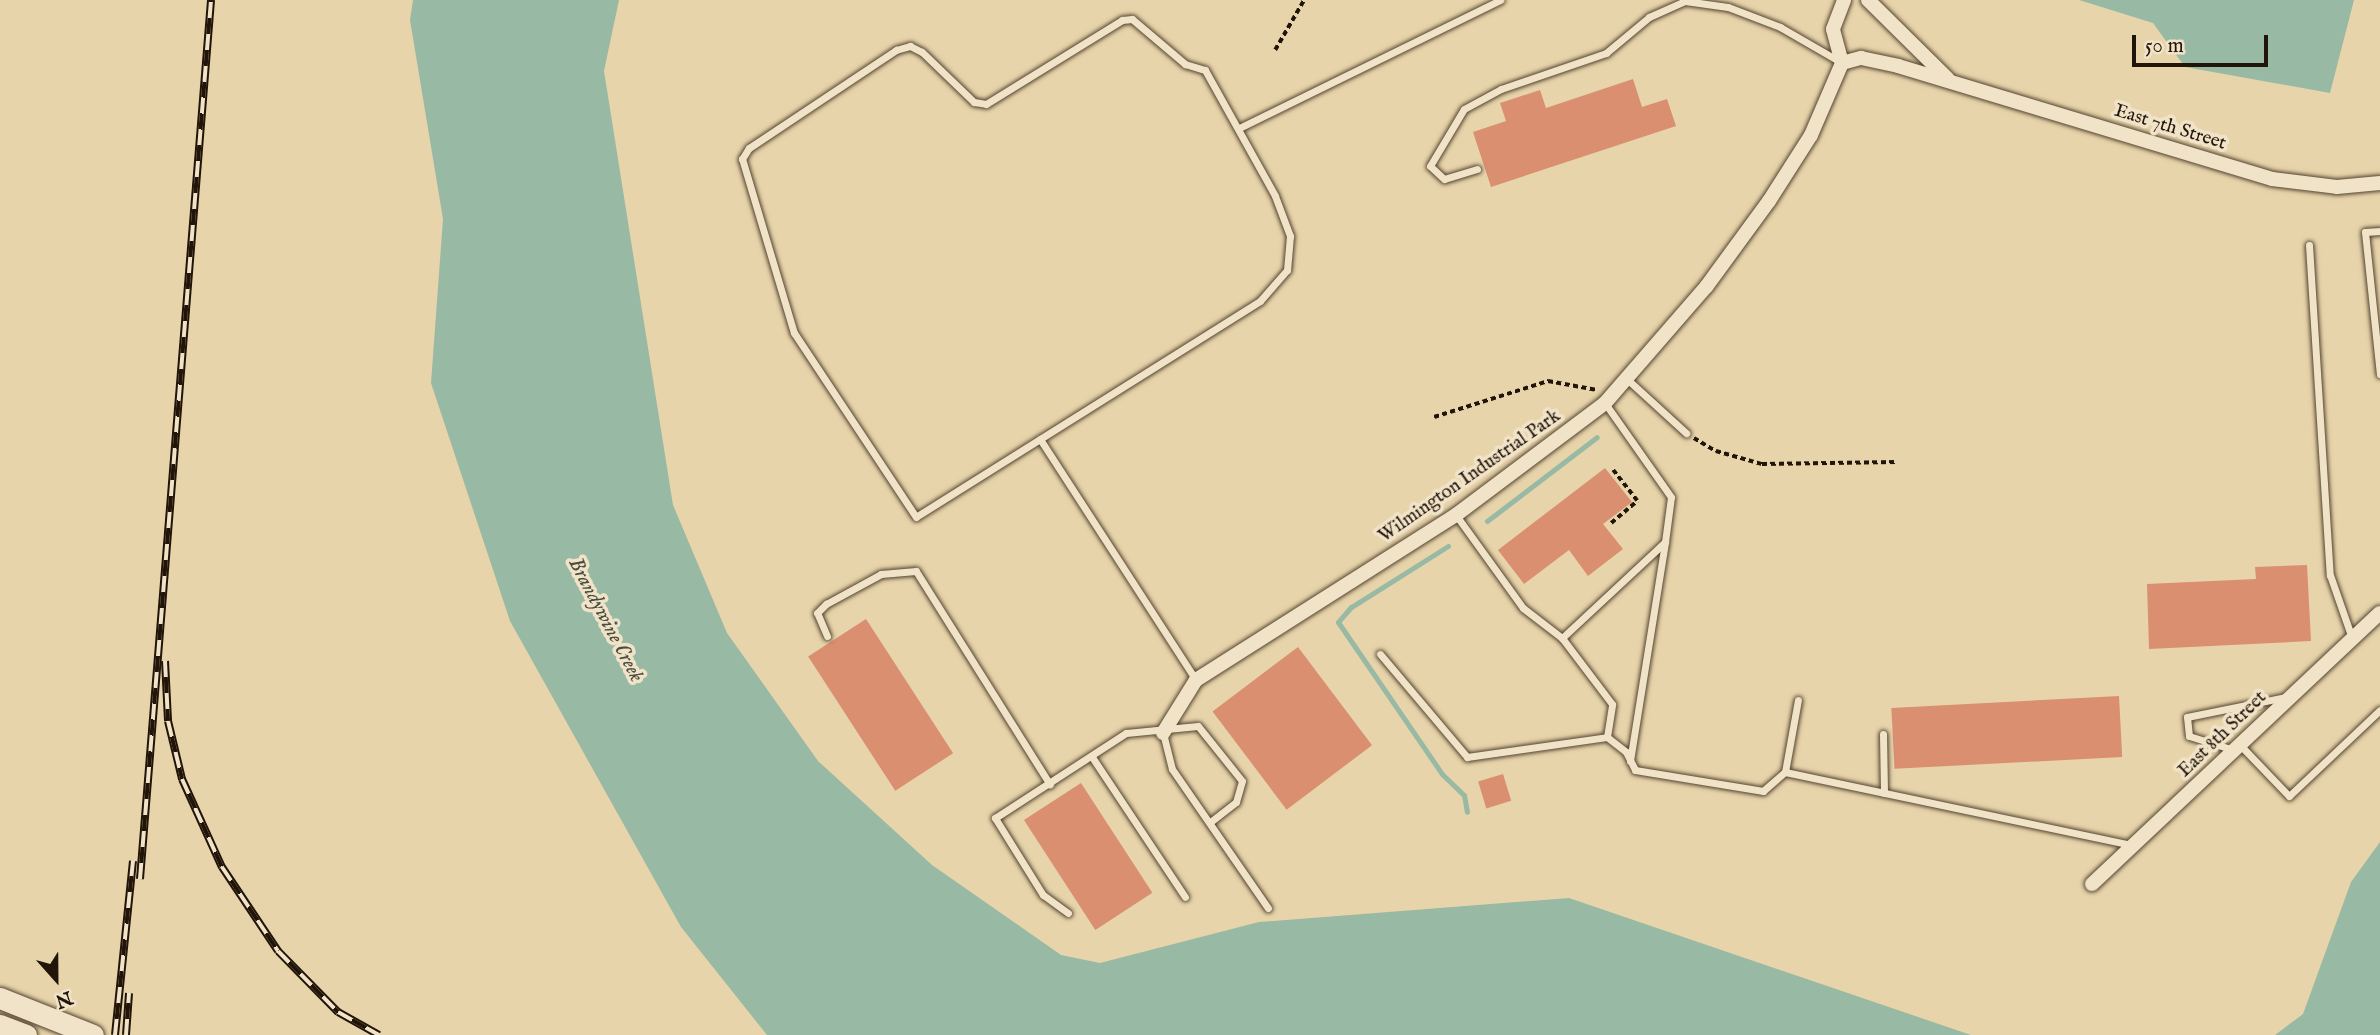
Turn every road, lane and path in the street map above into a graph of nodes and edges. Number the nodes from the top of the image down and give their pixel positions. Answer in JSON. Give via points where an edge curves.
{"nodes":[{"id":1,"x":1304,"y":0,"type":"edge"},
{"id":2,"x":1500,"y":0,"type":"edge"},
{"id":3,"x":1844,"y":0,"type":"edge"},
{"id":4,"x":1868,"y":0,"type":"edge"},
{"id":5,"x":1682,"y":1,"type":"edge"},
{"id":6,"x":1275,"y":50,"type":"dead end"},
{"id":7,"x":1842,"y":63,"type":"junction"},
{"id":8,"x":1952,"y":83,"type":"junction"},
{"id":9,"x":1239,"y":128,"type":"junction"},
{"id":10,"x":1477,"y":169,"type":"dead end"},
{"id":11,"x":2380,"y":183,"type":"edge"},
{"id":12,"x":2380,"y":231,"type":"edge"},
{"id":13,"x":2309,"y":245,"type":"dead end"},
{"id":14,"x":2380,"y":374,"type":"edge"},
{"id":15,"x":1628,"y":380,"type":"junction"},
{"id":16,"x":1608,"y":399,"type":"junction"},
{"id":17,"x":1434,"y":417,"type":"dead end"},
{"id":18,"x":1686,"y":433,"type":"joint"},
{"id":19,"x":1040,"y":439,"type":"junction"},
{"id":20,"x":1897,"y":462,"type":"dead end"},
{"id":21,"x":1613,"y":470,"type":"dead end"},
{"id":22,"x":1456,"y":515,"type":"junction"},
{"id":23,"x":1611,"y":523,"type":"dead end"},
{"id":24,"x":1665,"y":542,"type":"junction"},
{"id":25,"x":2380,"y":613,"type":"edge"},
{"id":26,"x":828,"y":636,"type":"dead end"},
{"id":27,"x":1562,"y":638,"type":"junction"},
{"id":28,"x":2352,"y":639,"type":"junction"},
{"id":29,"x":1380,"y":654,"type":"dead end"},
{"id":30,"x":1196,"y":680,"type":"junction"},
{"id":31,"x":2289,"y":696,"type":"junction"},
{"id":32,"x":1798,"y":700,"type":"dead end"},
{"id":33,"x":2380,"y":710,"type":"edge"},
{"id":34,"x":1163,"y":733,"type":"junction"},
{"id":35,"x":1883,"y":734,"type":"dead end"},
{"id":36,"x":1607,"y":737,"type":"junction"},
{"id":37,"x":2240,"y":749,"type":"junction"},
{"id":38,"x":1092,"y":757,"type":"junction"},
{"id":39,"x":1630,"y":762,"type":"junction"},
{"id":40,"x":1785,"y":772,"type":"junction"},
{"id":41,"x":1050,"y":785,"type":"junction"},
{"id":42,"x":1884,"y":793,"type":"junction"},
{"id":43,"x":1210,"y":822,"type":"junction"},
{"id":44,"x":2133,"y":845,"type":"junction"},
{"id":45,"x":2092,"y":884,"type":"dead end"},
{"id":46,"x":1185,"y":897,"type":"dead end"},
{"id":47,"x":1268,"y":908,"type":"dead end"},
{"id":48,"x":1068,"y":913,"type":"dead end"},
{"id":49,"x":0,"y":998,"type":"edge"},
{"id":50,"x":0,"y":1025,"type":"edge"},
{"id":51,"x":26,"y":1035,"type":"edge"},
{"id":52,"x":93,"y":1035,"type":"edge"}],
"edges":[{"from":1,"to":6,"type":"path"},
{"from":2,"to":9,"type":"lane"},
{"from":3,"to":7,"type":"street","via":[[1833,29]]},
{"from":4,"to":8,"type":"street","name":"East 7th Street"},
{"from":5,"to":7,"type":"lane","via":[[1728,7],[1780,27]]},
{"from":5,"to":10,"type":"lane","via":[[1649,18],[1606,53],[1501,89],[1464,109],[1430,166],[1444,179]]},
{"from":7,"to":8,"type":"street","name":"East 7th Street","via":[[1861,58]]},
{"from":7,"to":15,"type":"street","name":"Wilmington Industrial Park","via":[[1794,165],[1706,287]]},
{"from":8,"to":11,"type":"street","name":"East 7th Street","via":[[2272,179],[2337,187]]},
{"from":9,"to":19,"type":"lane","via":[[1290,236],[1291,254],[1279,284],[1260,301]]},
{"from":9,"to":19,"type":"lane","via":[[1205,70],[1185,64],[1132,19],[986,104],[974,102],[922,52],[910,46],[896,50],[749,148],[741,159],[794,333],[916,517]]},
{"from":12,"to":14,"type":"lane","via":[[2365,232]]},
{"from":13,"to":28,"type":"lane","via":[[2330,575]]},
{"from":15,"to":16,"type":"street","name":"Wilmington Industrial Park"},
{"from":15,"to":18,"type":"lane"},
{"from":16,"to":17,"type":"path","via":[[1579,383],[1548,381]]},
{"from":16,"to":22,"type":"street","name":"Wilmington Industrial Park"},
{"from":16,"to":24,"type":"lane","via":[[1671,498]]},
{"from":18,"to":20,"type":"path","via":[[1716,452],[1762,464]]},
{"from":19,"to":30,"type":"lane"},
{"from":21,"to":23,"type":"path","via":[[1637,501]]},
{"from":22,"to":27,"type":"lane","via":[[1523,608]]},
{"from":22,"to":30,"type":"street","name":"Wilmington Industrial Park"},
{"from":24,"to":27,"type":"lane"},
{"from":24,"to":39,"type":"lane"},
{"from":25,"to":28,"type":"street","name":"East 8th Street"},
{"from":26,"to":41,"type":"lane","via":[[817,613],[826,604],[881,574],[916,571]]},
{"from":27,"to":36,"type":"lane","via":[[1612,704]]},
{"from":28,"to":31,"type":"street","name":"East 8th Street"},
{"from":29,"to":36,"type":"lane","via":[[1467,757]]},
{"from":30,"to":34,"type":"street","name":"Wilmington Industrial Park"},
{"from":31,"to":37,"type":"street","name":"East 8th Street"},
{"from":31,"to":37,"type":"lane","via":[[2187,717],[2189,736]]},
{"from":32,"to":40,"type":"lane"},
{"from":33,"to":37,"type":"lane","via":[[2289,796]]},
{"from":34,"to":38,"type":"lane","via":[[1126,733]]},
{"from":34,"to":43,"type":"lane","via":[[1172,769]]},
{"from":34,"to":43,"type":"lane","via":[[1198,726],[1242,781],[1236,802]]},
{"from":35,"to":42,"type":"lane"},
{"from":36,"to":39,"type":"lane"},
{"from":37,"to":44,"type":"street","name":"East 8th Street"},
{"from":38,"to":41,"type":"lane"},
{"from":38,"to":46,"type":"lane"},
{"from":39,"to":40,"type":"lane","via":[[1635,770],[1754,793],[1772,787]]},
{"from":40,"to":42,"type":"lane"},
{"from":41,"to":48,"type":"lane","via":[[995,818],[1043,895]]},
{"from":42,"to":44,"type":"lane"},
{"from":43,"to":47,"type":"lane"},
{"from":44,"to":45,"type":"street","name":"East 8th Street"},
{"from":49,"to":52,"type":"main road"},
{"from":50,"to":51,"type":"main road"}]}
